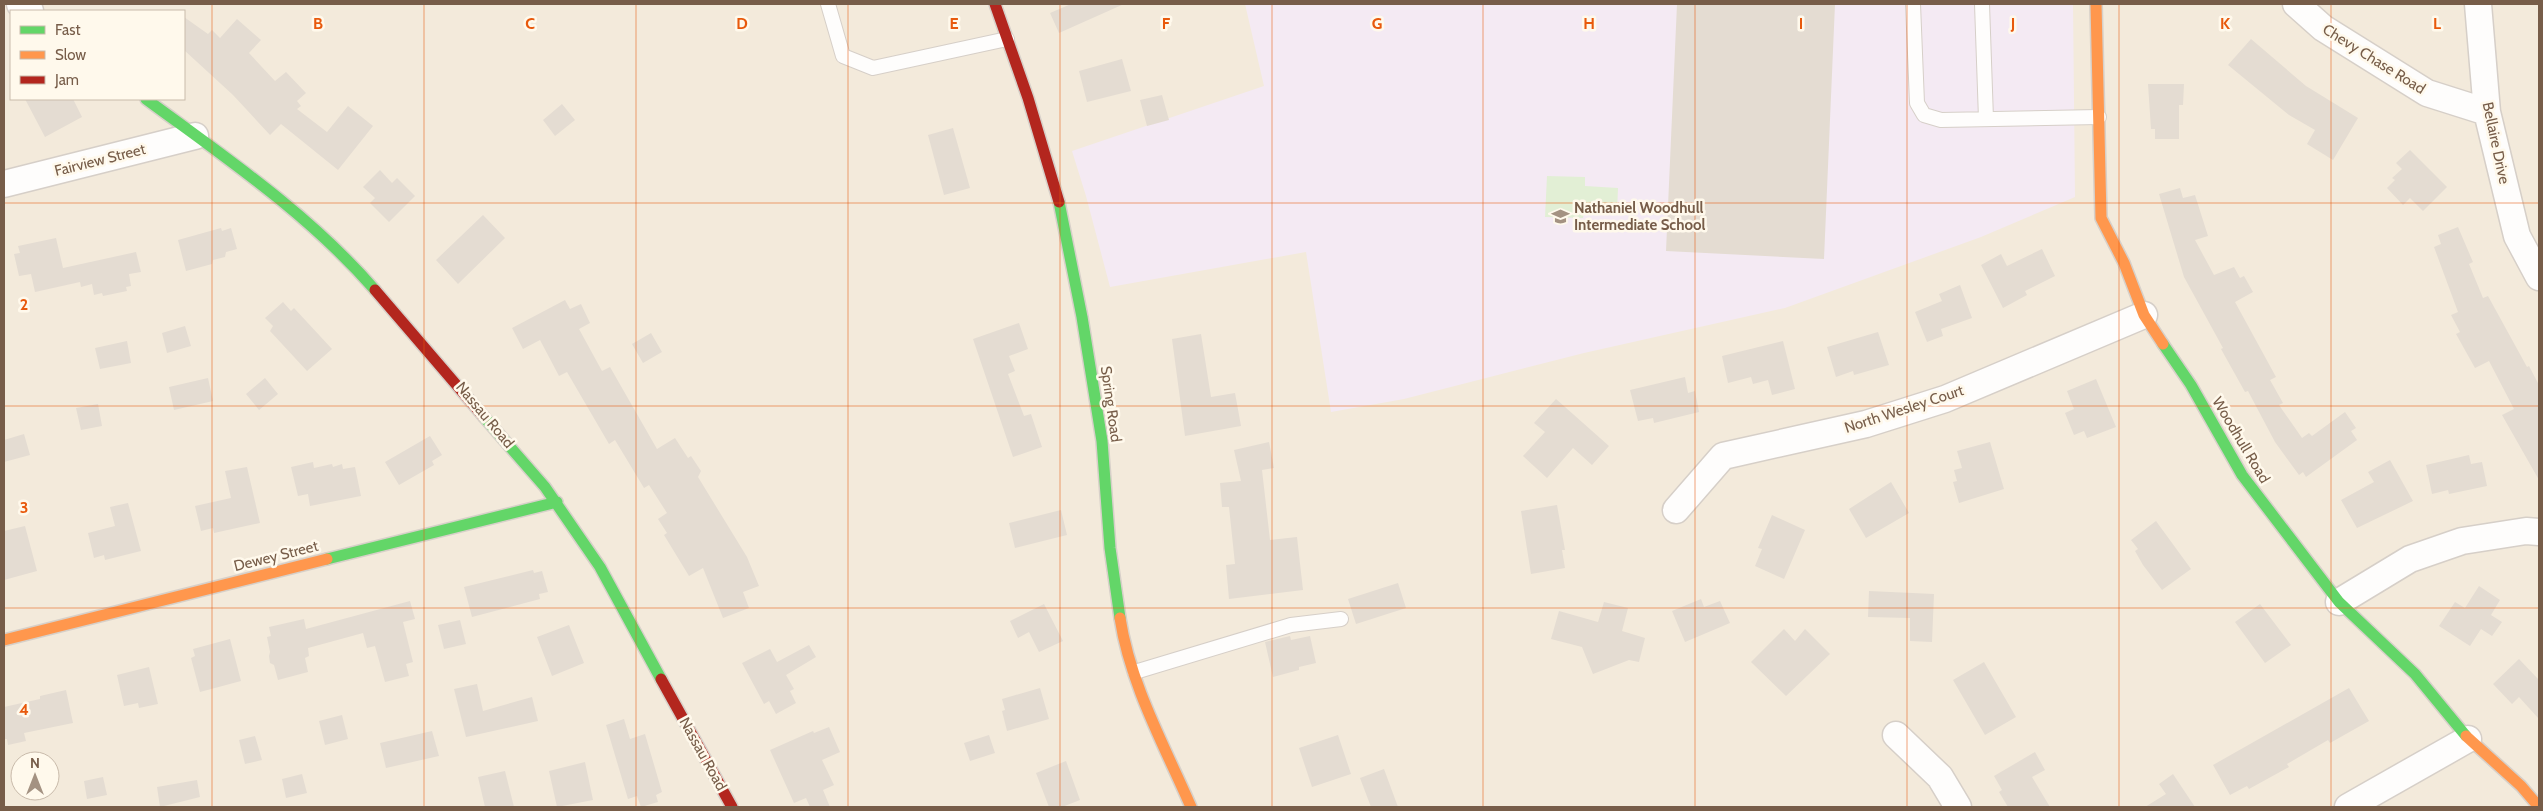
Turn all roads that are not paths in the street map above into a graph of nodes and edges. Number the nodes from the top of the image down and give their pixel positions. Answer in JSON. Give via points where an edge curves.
{"nodes":[{"id":1,"x":828,"y":4,"type":"edge"},
{"id":2,"x":995,"y":4,"type":"edge"},
{"id":3,"x":1913,"y":4,"type":"edge"},
{"id":4,"x":1982,"y":4,"type":"edge"},
{"id":5,"x":2096,"y":4,"type":"edge"},
{"id":6,"x":2296,"y":4,"type":"edge"},
{"id":7,"x":2478,"y":4,"type":"edge"},
{"id":8,"x":1008,"y":39,"type":"junction"},
{"id":9,"x":147,"y":100,"type":"edge"},
{"id":10,"x":2487,"y":112,"type":"junction"},
{"id":11,"x":2099,"y":117,"type":"junction"},
{"id":12,"x":1986,"y":119,"type":"junction"},
{"id":13,"x":196,"y":136,"type":"junction"},
{"id":14,"x":4,"y":184,"type":"edge"},
{"id":15,"x":2539,"y":277,"type":"edge"},
{"id":16,"x":2144,"y":315,"type":"junction"},
{"id":17,"x":556,"y":502,"type":"junction"},
{"id":18,"x":1676,"y":510,"type":"dead end"},
{"id":19,"x":2539,"y":532,"type":"edge"},
{"id":20,"x":2339,"y":602,"type":"junction"},
{"id":21,"x":1341,"y":619,"type":"dead end"},
{"id":22,"x":4,"y":640,"type":"edge"},
{"id":23,"x":1135,"y":672,"type":"junction"},
{"id":24,"x":1896,"y":735,"type":"dead end"},
{"id":25,"x":2468,"y":739,"type":"junction"},
{"id":26,"x":732,"y":807,"type":"edge"},
{"id":27,"x":1191,"y":807,"type":"edge"},
{"id":28,"x":1958,"y":807,"type":"edge"},
{"id":29,"x":2348,"y":807,"type":"edge"},
{"id":30,"x":2539,"y":807,"type":"edge"}],
"edges":[{"from":1,"to":8,"type":"lane","via":[[843,56],[872,68]]},
{"from":2,"to":8,"type":"street","name":"Spring Road"},
{"from":3,"to":12,"type":"lane","via":[[1917,103],[1924,115],[1941,120]]},
{"from":4,"to":12,"type":"lane"},
{"from":5,"to":11,"type":"street","name":"Woodhull Road"},
{"from":6,"to":10,"type":"street","name":"Chevy Chase Road","via":[[2323,28],[2427,93]]},
{"from":7,"to":10,"type":"street","name":"Bellaire Drive"},
{"from":8,"to":23,"type":"street","name":"Spring Road","via":[[1063,220],[1102,441],[1110,548],[1123,638]]},
{"from":9,"to":13,"type":"street","name":"Nassau Road"},
{"from":10,"to":15,"type":"street","name":"Bellaire Drive","via":[[2517,236]]},
{"from":11,"to":12,"type":"lane"},
{"from":11,"to":16,"type":"street","name":"Woodhull Road","via":[[2101,218],[2124,263]]},
{"from":13,"to":14,"type":"street","name":"Fairview Street"},
{"from":13,"to":17,"type":"street","name":"Nassau Road","via":[[277,195],[349,260],[435,356]]},
{"from":16,"to":18,"type":"street","name":"North Wesley Court","via":[[1945,399],[1866,424],[1723,456]]},
{"from":16,"to":20,"type":"street","name":"Woodhull Road","via":[[2191,385],[2242,475]]},
{"from":17,"to":22,"type":"street","name":"Dewey Street"},
{"from":17,"to":26,"type":"street","name":"Nassau Road","via":[[600,567]]},
{"from":19,"to":20,"type":"street","via":[[2526,531],[2462,541],[2410,559]]},
{"from":20,"to":25,"type":"street","name":"Woodhull Road","via":[[2415,674]]},
{"from":21,"to":23,"type":"lane","via":[[1291,625]]},
{"from":23,"to":27,"type":"street","name":"Spring Road"},
{"from":24,"to":28,"type":"street","via":[[1940,777]]},
{"from":25,"to":29,"type":"street"},
{"from":25,"to":30,"type":"street","name":"Woodhull Road","via":[[2522,786]]}]}
